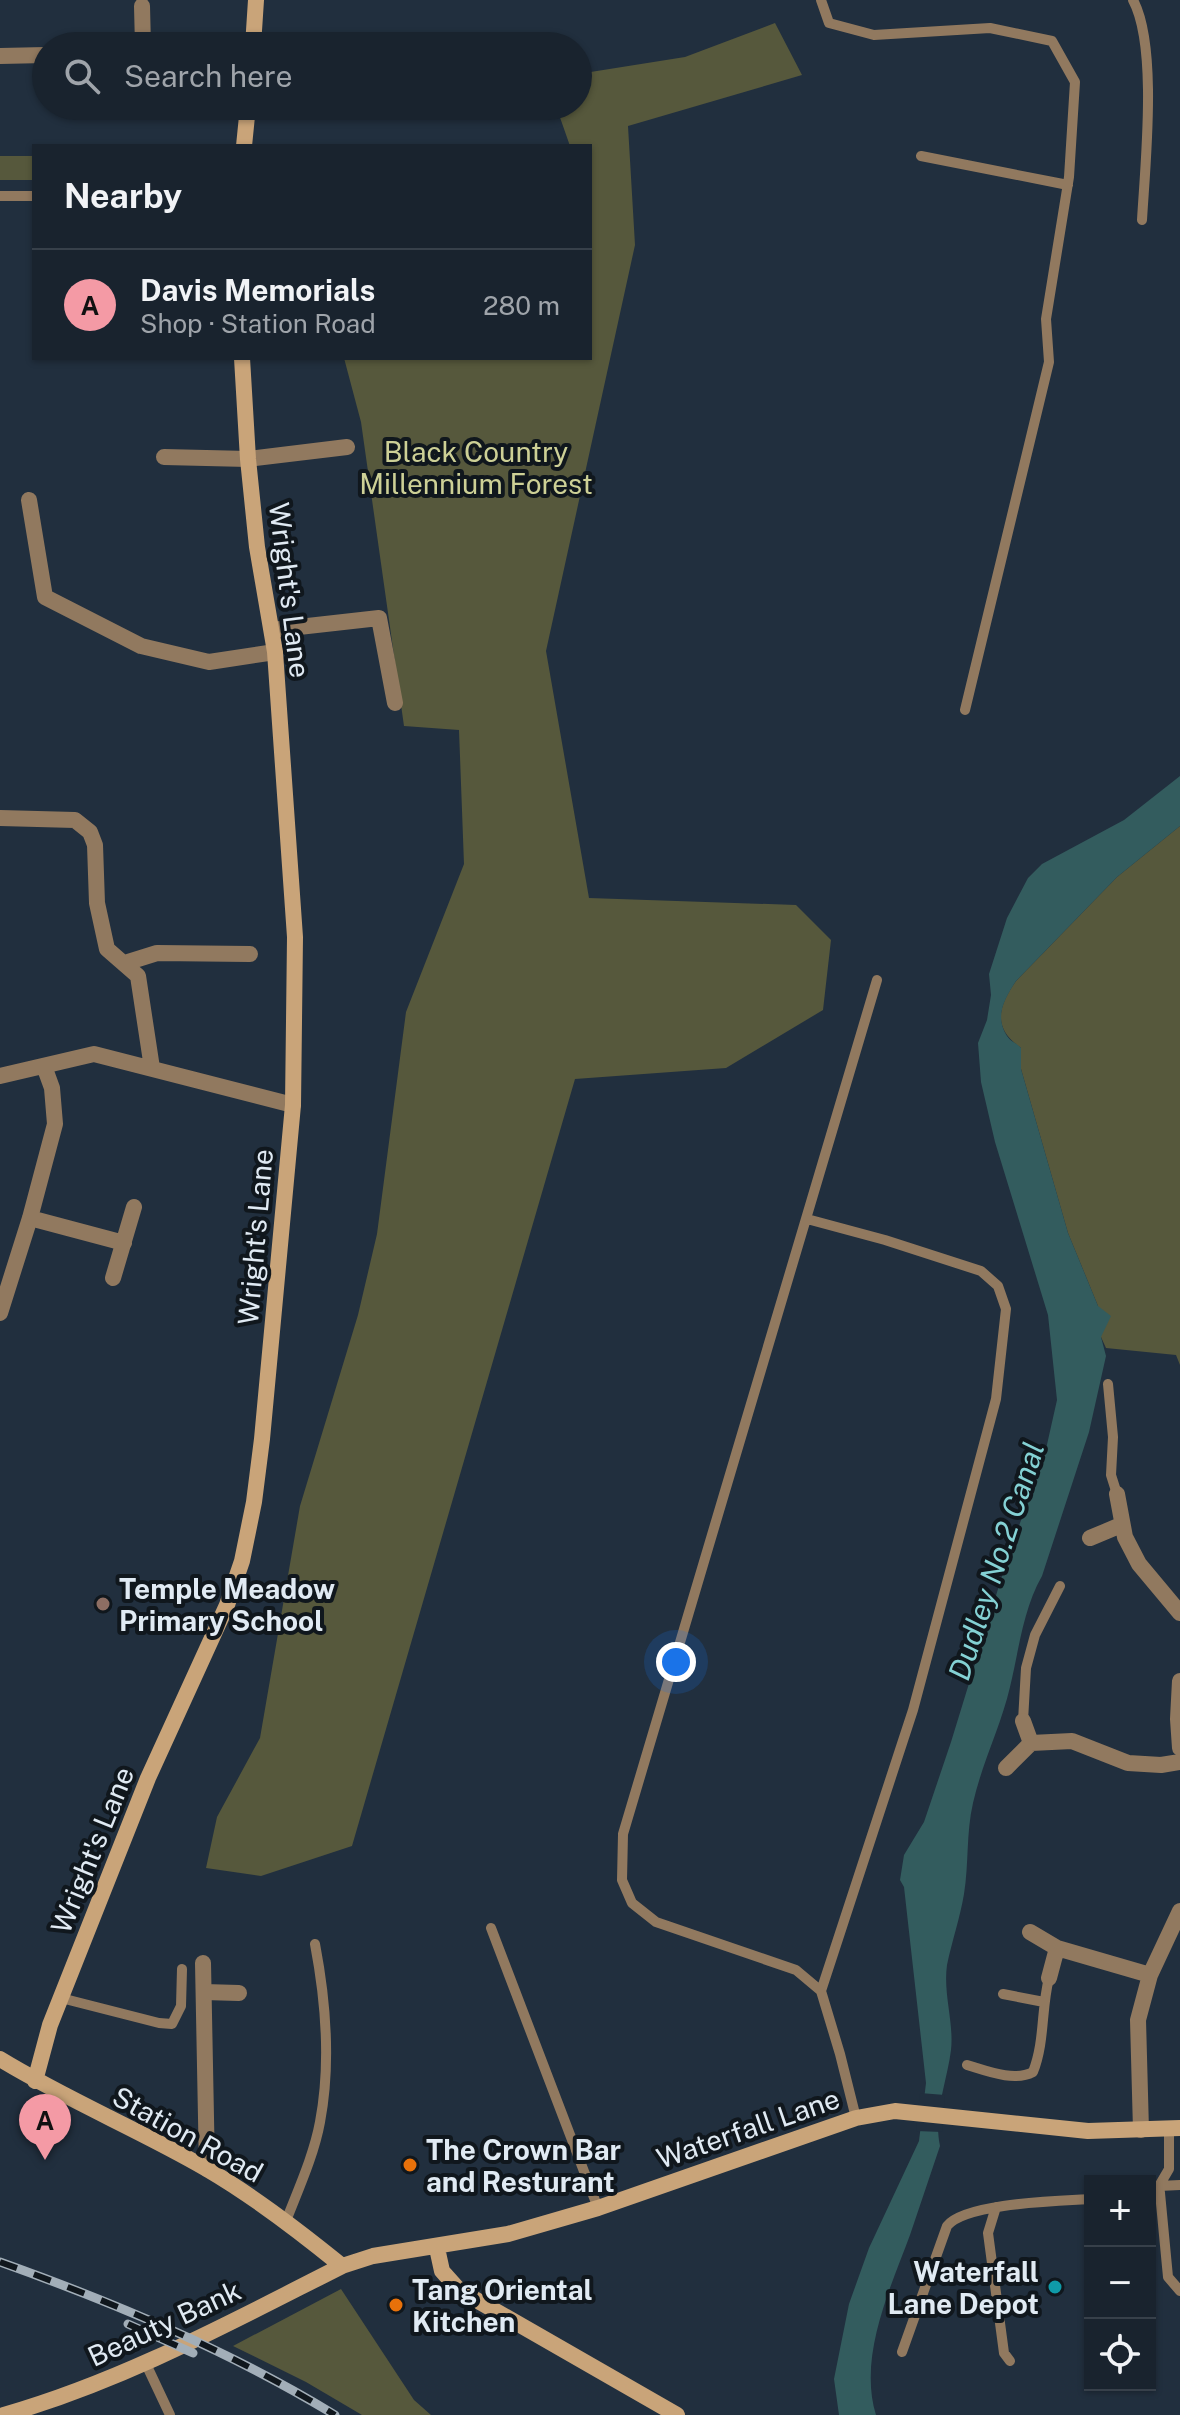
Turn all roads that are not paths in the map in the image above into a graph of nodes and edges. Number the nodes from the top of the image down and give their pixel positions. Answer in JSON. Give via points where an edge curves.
{"nodes":[{"id":1,"x":256,"y":0,"type":"edge"},
{"id":2,"x":821,"y":0,"type":"edge"},
{"id":3,"x":1133,"y":0,"type":"edge"},
{"id":4,"x":142,"y":6,"type":"dead end"},
{"id":5,"x":143,"y":32,"type":"edge"},
{"id":6,"x":254,"y":32,"type":"edge"},
{"id":7,"x":32,"y":55,"type":"edge"},
{"id":8,"x":0,"y":56,"type":"edge"},
{"id":9,"x":247,"y":120,"type":"edge"},
{"id":10,"x":244,"y":144,"type":"edge"},
{"id":11,"x":921,"y":156,"type":"dead end"},
{"id":12,"x":1068,"y":185,"type":"junction"},
{"id":13,"x":0,"y":196,"type":"edge"},
{"id":14,"x":32,"y":196,"type":"edge"},
{"id":15,"x":1142,"y":220,"type":"dead end"},
{"id":16,"x":242,"y":360,"type":"edge"},
{"id":17,"x":347,"y":447,"type":"dead end"},
{"id":18,"x":164,"y":457,"type":"dead end"},
{"id":19,"x":248,"y":459,"type":"junction"},
{"id":20,"x":29,"y":500,"type":"dead end"},
{"id":21,"x":272,"y":630,"type":"junction"},
{"id":22,"x":275,"y":652,"type":"junction"},
{"id":23,"x":395,"y":703,"type":"dead end"},
{"id":24,"x":965,"y":710,"type":"dead end"},
{"id":25,"x":0,"y":818,"type":"edge"},
{"id":26,"x":250,"y":954,"type":"dead end"},
{"id":27,"x":125,"y":963,"type":"junction"},
{"id":28,"x":877,"y":980,"type":"dead end"},
{"id":29,"x":44,"y":1066,"type":"junction"},
{"id":30,"x":152,"y":1068,"type":"junction"},
{"id":31,"x":0,"y":1076,"type":"edge"},
{"id":32,"x":293,"y":1105,"type":"junction"},
{"id":33,"x":134,"y":1207,"type":"dead end"},
{"id":34,"x":30,"y":1218,"type":"junction"},
{"id":35,"x":807,"y":1219,"type":"junction"},
{"id":36,"x":124,"y":1243,"type":"junction"},
{"id":37,"x":113,"y":1278,"type":"dead end"},
{"id":38,"x":0,"y":1313,"type":"edge"},
{"id":39,"x":1108,"y":1384,"type":"dead end"},
{"id":40,"x":1117,"y":1494,"type":"joint"},
{"id":41,"x":1121,"y":1525,"type":"junction"},
{"id":42,"x":1090,"y":1538,"type":"dead end"},
{"id":43,"x":1060,"y":1586,"type":"dead end"},
{"id":44,"x":1180,"y":1613,"type":"edge"},
{"id":45,"x":1180,"y":1681,"type":"edge"},
{"id":46,"x":1023,"y":1721,"type":"joint"},
{"id":47,"x":1031,"y":1743,"type":"junction"},
{"id":48,"x":1180,"y":1748,"type":"edge"},
{"id":49,"x":1180,"y":1762,"type":"edge"},
{"id":50,"x":1006,"y":1768,"type":"dead end"},
{"id":51,"x":1180,"y":1911,"type":"edge"},
{"id":52,"x":491,"y":1928,"type":"dead end"},
{"id":53,"x":1030,"y":1932,"type":"dead end"},
{"id":54,"x":315,"y":1944,"type":"dead end"},
{"id":55,"x":1057,"y":1948,"type":"junction"},
{"id":56,"x":203,"y":1963,"type":"dead end"},
{"id":57,"x":182,"y":1969,"type":"dead end"},
{"id":58,"x":1150,"y":1975,"type":"junction"},
{"id":59,"x":1049,"y":1978,"type":"joint"},
{"id":60,"x":821,"y":1991,"type":"junction"},
{"id":61,"x":204,"y":1992,"type":"junction"},
{"id":62,"x":239,"y":1993,"type":"dead end"},
{"id":63,"x":1003,"y":1994,"type":"dead end"},
{"id":64,"x":61,"y":1998,"type":"junction"},
{"id":65,"x":1044,"y":2002,"type":"junction"},
{"id":66,"x":0,"y":2059,"type":"edge"},
{"id":67,"x":967,"y":2065,"type":"dead end"},
{"id":68,"x":35,"y":2081,"type":"junction"},
{"id":69,"x":856,"y":2118,"type":"junction"},
{"id":70,"x":1175,"y":2129,"type":"edge"},
{"id":71,"x":1141,"y":2130,"type":"junction"},
{"id":72,"x":207,"y":2169,"type":"junction"},
{"id":73,"x":1180,"y":2185,"type":"edge"},
{"id":74,"x":1156,"y":2191,"type":"edge"},
{"id":75,"x":1084,"y":2200,"type":"edge"},
{"id":76,"x":996,"y":2207,"type":"junction"},
{"id":77,"x":598,"y":2208,"type":"junction"},
{"id":78,"x":286,"y":2221,"type":"junction"},
{"id":79,"x":437,"y":2248,"type":"junction"},
{"id":80,"x":342,"y":2266,"type":"junction"},
{"id":81,"x":1180,"y":2291,"type":"edge"},
{"id":82,"x":902,"y":2352,"type":"dead end"},
{"id":83,"x":1010,"y":2361,"type":"dead end"},
{"id":84,"x":146,"y":2364,"type":"junction"},
{"id":85,"x":4,"y":2415,"type":"edge"},
{"id":86,"x":170,"y":2415,"type":"edge"},
{"id":87,"x":677,"y":2415,"type":"edge"}],
"edges":[{"from":1,"to":6,"type":"street"},
{"from":2,"to":12,"type":"lane","via":[[829,23],[874,35],[990,28],[1052,41],[1075,82]]},
{"from":3,"to":15,"type":"lane","via":[[1143,18],[1146,53]]},
{"from":4,"to":5,"type":"street"},
{"from":7,"to":8,"type":"street"},
{"from":9,"to":10,"type":"street"},
{"from":11,"to":12,"type":"lane"},
{"from":12,"to":24,"type":"lane","via":[[1046,319],[1049,362]]},
{"from":13,"to":14,"type":"lane"},
{"from":16,"to":19,"type":"street","name":"Wright's Lane"},
{"from":17,"to":19,"type":"street"},
{"from":18,"to":19,"type":"street"},
{"from":19,"to":21,"type":"street","name":"Wright's Lane"},
{"from":20,"to":22,"type":"street","via":[[45,597],[141,646],[195,659],[209,662]]},
{"from":21,"to":22,"type":"street","name":"Wright's Lane"},
{"from":21,"to":23,"type":"street","via":[[379,618]]},
{"from":22,"to":32,"type":"street","name":"Wright's Lane","via":[[295,937]]},
{"from":25,"to":27,"type":"street","via":[[75,820],[90,832],[107,949]]},
{"from":26,"to":27,"type":"street","via":[[157,953]]},
{"from":27,"to":30,"type":"street","via":[[138,976]]},
{"from":28,"to":35,"type":"lane"},
{"from":29,"to":30,"type":"street","via":[[94,1054]]},
{"from":29,"to":31,"type":"street"},
{"from":29,"to":34,"type":"street","via":[[55,1124]]},
{"from":30,"to":32,"type":"street"},
{"from":32,"to":64,"type":"street","name":"Wright's Lane","via":[[262,1439],[242,1561]]},
{"from":33,"to":36,"type":"street"},
{"from":34,"to":36,"type":"street"},
{"from":34,"to":38,"type":"street"},
{"from":35,"to":60,"type":"lane","via":[[623,1834],[622,1880],[632,1903],[656,1922],[796,1970]]},
{"from":35,"to":60,"type":"lane","via":[[981,1271],[998,1286],[1006,1309],[996,1399],[913,1710]]},
{"from":36,"to":37,"type":"street"},
{"from":39,"to":40,"type":"lane","via":[[1111,1475]]},
{"from":40,"to":41,"type":"street"},
{"from":41,"to":42,"type":"street"},
{"from":41,"to":44,"type":"street","via":[[1139,1564]]},
{"from":43,"to":46,"type":"lane","via":[[1035,1635]]},
{"from":45,"to":48,"type":"street"},
{"from":46,"to":47,"type":"street"},
{"from":47,"to":49,"type":"street","via":[[1072,1741],[1128,1763]]},
{"from":47,"to":50,"type":"street"},
{"from":51,"to":58,"type":"street"},
{"from":52,"to":77,"type":"lane"},
{"from":53,"to":55,"type":"street"},
{"from":54,"to":78,"type":"lane","via":[[324,1992],[326,2069],[320,2123]]},
{"from":55,"to":58,"type":"street"},
{"from":55,"to":59,"type":"street"},
{"from":56,"to":61,"type":"street"},
{"from":57,"to":64,"type":"lane","via":[[181,2006],[172,2024]]},
{"from":58,"to":71,"type":"street","via":[[1138,2020]]},
{"from":59,"to":65,"type":"lane"},
{"from":60,"to":69,"type":"lane"},
{"from":61,"to":62,"type":"street"},
{"from":61,"to":72,"type":"street"},
{"from":63,"to":65,"type":"lane"},
{"from":64,"to":68,"type":"street","name":"Wright's Lane"},
{"from":65,"to":67,"type":"lane","via":[[1033,2072],[1001,2074]]},
{"from":66,"to":68,"type":"street","name":"Station Road"},
{"from":68,"to":72,"type":"street","name":"Station Road"},
{"from":69,"to":71,"type":"street","name":"Waterfall Lane","via":[[895,2111],[1088,2131]]},
{"from":69,"to":77,"type":"street","name":"Waterfall Lane"},
{"from":70,"to":71,"type":"street","name":"Waterfall Lane"},
{"from":70,"to":74,"type":"lane","via":[[1169,2169]]},
{"from":72,"to":78,"type":"street","name":"Station Road"},
{"from":73,"to":74,"type":"lane"},
{"from":74,"to":81,"type":"lane","via":[[1168,2277]]},
{"from":75,"to":76,"type":"lane"},
{"from":76,"to":82,"type":"lane","via":[[947,2226]]},
{"from":76,"to":83,"type":"lane","via":[[988,2233],[1004,2353]]},
{"from":77,"to":79,"type":"street","name":"Waterfall Lane"},
{"from":78,"to":80,"type":"street","name":"Station Road"},
{"from":79,"to":80,"type":"street","name":"Waterfall Lane","via":[[373,2256]]},
{"from":79,"to":87,"type":"street","via":[[442,2271],[459,2290]]},
{"from":80,"to":84,"type":"street","name":"Beauty Bank"},
{"from":84,"to":85,"type":"street","name":"Beauty Bank"},
{"from":84,"to":86,"type":"lane"}]}
